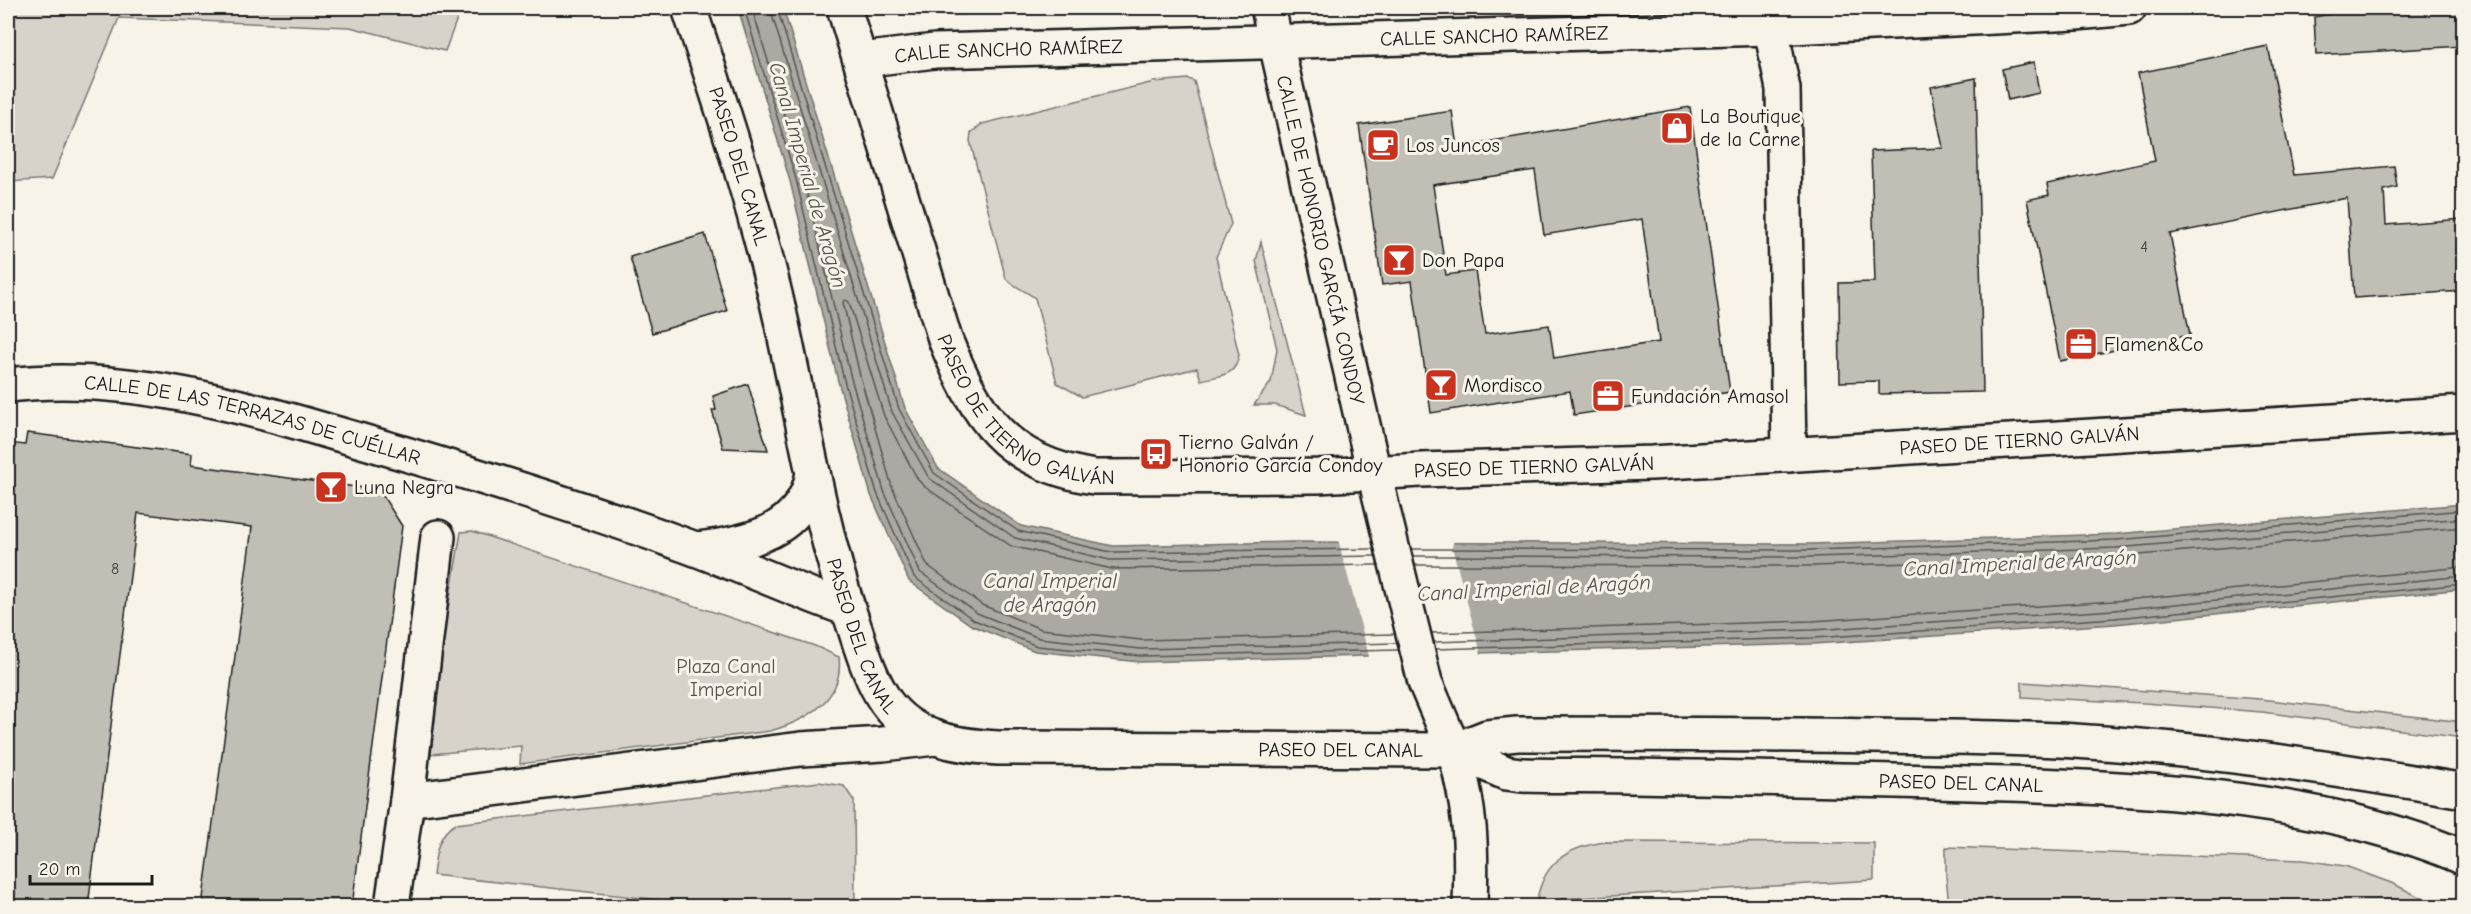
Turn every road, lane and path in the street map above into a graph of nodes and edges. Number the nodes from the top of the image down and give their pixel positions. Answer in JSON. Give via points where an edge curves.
{"nodes":[{"id":1,"x":688,"y":8,"type":"edge"},
{"id":2,"x":844,"y":8,"type":"edge"},
{"id":3,"x":1268,"y":8,"type":"edge"},
{"id":4,"x":2129,"y":8,"type":"edge"},
{"id":5,"x":1769,"y":18,"type":"edge"},
{"id":6,"x":1276,"y":43,"type":"junction"},
{"id":7,"x":861,"y":60,"type":"junction"},
{"id":8,"x":8,"y":385,"type":"edge"},
{"id":9,"x":2463,"y":413,"type":"edge"},
{"id":10,"x":1789,"y":455,"type":"junction"},
{"id":11,"x":813,"y":473,"type":"junction"},
{"id":12,"x":1374,"y":473,"type":"junction"},
{"id":13,"x":438,"y":537,"type":"dead end"},
{"id":14,"x":698,"y":549,"type":"junction"},
{"id":15,"x":848,"y":609,"type":"junction"},
{"id":16,"x":935,"y":738,"type":"junction"},
{"id":17,"x":1454,"y":750,"type":"junction"},
{"id":18,"x":2463,"y":791,"type":"edge"},
{"id":19,"x":407,"y":800,"type":"junction"},
{"id":20,"x":2463,"y":858,"type":"edge"},
{"id":21,"x":392,"y":906,"type":"edge"},
{"id":22,"x":1470,"y":906,"type":"edge"}],
"edges":[{"from":1,"to":11,"type":"street","name":"PASEO DEL CANAL","via":[[734,143],[782,322]]},
{"from":2,"to":7,"type":"street","name":"PASEO DE TIERNO GALVÁN"},
{"from":3,"to":6,"type":"street","name":"CALLE DE HONORIO GARCÍA CONDOY"},
{"from":4,"to":5,"type":"street","name":"CALLE SANCHO RAMÍREZ","via":[[2076,13]]},
{"from":5,"to":6,"type":"street","name":"CALLE SANCHO RAMÍREZ"},
{"from":5,"to":10,"type":"street","via":[[1783,89]]},
{"from":6,"to":7,"type":"street","name":"CALLE SANCHO RAMÍREZ","via":[[935,51]]},
{"from":6,"to":12,"type":"street","name":"CALLE DE HONORIO GARCÍA CONDOY"},
{"from":7,"to":12,"type":"street","name":"PASEO DE TIERNO GALVÁN","via":[[945,339],[972,395],[1012,447],[1051,467],[1094,477]]},
{"from":8,"to":14,"type":"street","name":"CALLE DE LAS TERRAZAS DE CUÉLLAR","via":[[105,384],[161,390],[265,413],[454,468]]},
{"from":9,"to":10,"type":"street","name":"PASEO DE TIERNO GALVÁN"},
{"from":10,"to":12,"type":"street","name":"PASEO DE TIERNO GALVÁN"},
{"from":11,"to":14,"type":"street","name":"CALLE DE LAS TERRAZAS DE CUÉLLAR","via":[[805,500],[772,531],[729,546]]},
{"from":11,"to":15,"type":"street","name":"PASEO DEL CANAL"},
{"from":12,"to":17,"type":"street","name":"CALLE DE HONORIO GARCÍA CONDOY","via":[[1425,682]]},
{"from":13,"to":19,"type":"street"},
{"from":14,"to":15,"type":"street","name":"CALLE DE LAS TERRAZAS DE CUÉLLAR"},
{"from":15,"to":16,"type":"street","name":"PASEO DEL CANAL","via":[[865,659],[887,703],[912,727]]},
{"from":16,"to":17,"type":"street","name":"PASEO DEL CANAL","via":[[991,747]]},
{"from":16,"to":19,"type":"street","via":[[801,748]]},
{"from":17,"to":18,"type":"street","name":"PASEO DEL CANAL","via":[[1487,737],[1517,734],[2075,741],[2331,767]]},
{"from":17,"to":20,"type":"street","name":"PASEO DEL CANAL","via":[[1506,773],[1522,774],[1930,781],[2134,789],[2212,797],[2331,816],[2383,829]]},
{"from":17,"to":22,"type":"street","name":"CALLE DE HONORIO GARCÍA CONDOY","via":[[1469,813]]},
{"from":19,"to":21,"type":"street"}]}
